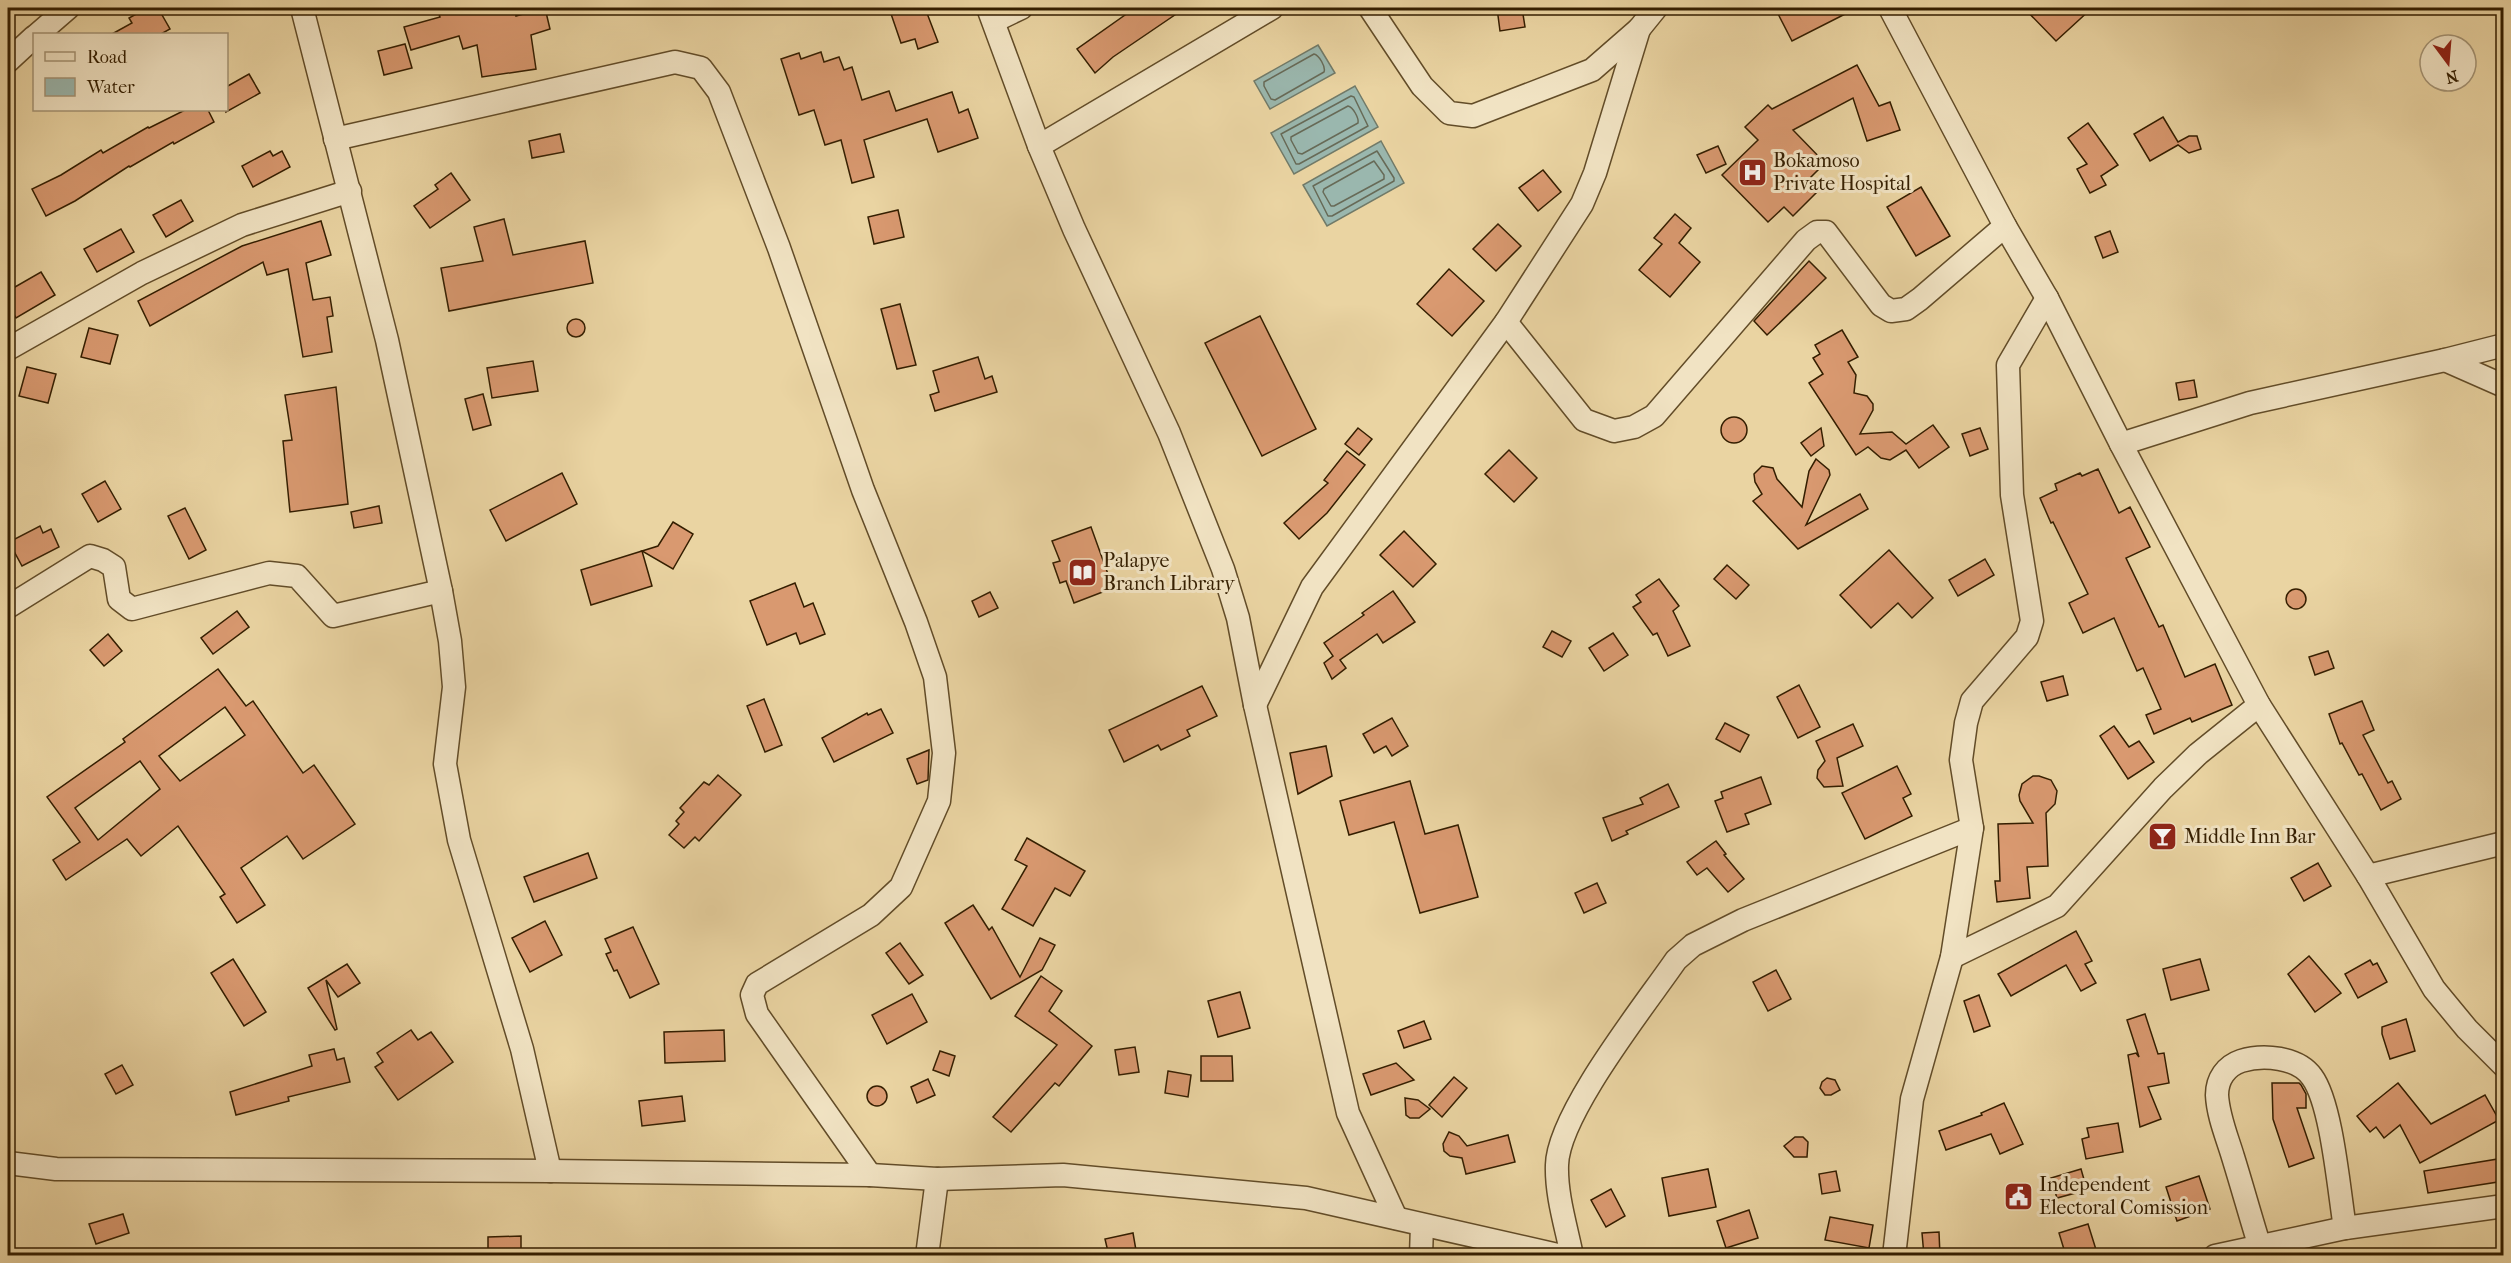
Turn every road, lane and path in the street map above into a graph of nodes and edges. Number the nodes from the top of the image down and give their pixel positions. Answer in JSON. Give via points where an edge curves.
{"nodes":[{"id":1,"x":68,"y":8,"type":"edge"},
{"id":2,"x":302,"y":8,"type":"edge"},
{"id":3,"x":1021,"y":8,"type":"edge"},
{"id":4,"x":1272,"y":8,"type":"edge"},
{"id":5,"x":1370,"y":8,"type":"edge"},
{"id":6,"x":1656,"y":8,"type":"edge"},
{"id":7,"x":1890,"y":8,"type":"edge"},
{"id":8,"x":991,"y":14,"type":"edge"},
{"id":9,"x":1639,"y":29,"type":"junction"},
{"id":10,"x":39,"y":33,"type":"edge"},
{"id":11,"x":33,"y":39,"type":"edge"},
{"id":12,"x":8,"y":61,"type":"edge"},
{"id":13,"x":335,"y":139,"type":"junction"},
{"id":14,"x":1040,"y":146,"type":"junction"},
{"id":15,"x":350,"y":191,"type":"junction"},
{"id":16,"x":2005,"y":226,"type":"junction"},
{"id":17,"x":2048,"y":298,"type":"junction"},
{"id":18,"x":1506,"y":322,"type":"junction"},
{"id":19,"x":2504,"y":345,"type":"edge"},
{"id":20,"x":8,"y":349,"type":"edge"},
{"id":21,"x":2445,"y":360,"type":"junction"},
{"id":22,"x":2504,"y":386,"type":"edge"},
{"id":23,"x":2121,"y":444,"type":"junction"},
{"id":24,"x":441,"y":591,"type":"junction"},
{"id":25,"x":8,"y":607,"type":"edge"},
{"id":26,"x":1255,"y":705,"type":"junction"},
{"id":27,"x":2259,"y":705,"type":"junction"},
{"id":28,"x":1972,"y":828,"type":"junction"},
{"id":29,"x":2504,"y":843,"type":"edge"},
{"id":30,"x":2368,"y":876,"type":"junction"},
{"id":31,"x":1952,"y":957,"type":"junction"},
{"id":32,"x":2504,"y":1066,"type":"edge"},
{"id":33,"x":8,"y":1163,"type":"edge"},
{"id":34,"x":550,"y":1171,"type":"junction"},
{"id":35,"x":870,"y":1175,"type":"junction"},
{"id":36,"x":937,"y":1179,"type":"junction"},
{"id":37,"x":2504,"y":1206,"type":"edge"},
{"id":38,"x":1396,"y":1218,"type":"junction"},
{"id":39,"x":1422,"y":1225,"type":"junction"},
{"id":40,"x":2345,"y":1228,"type":"junction"},
{"id":41,"x":2259,"y":1244,"type":"junction"},
{"id":42,"x":927,"y":1256,"type":"edge"},
{"id":43,"x":1421,"y":1256,"type":"edge"},
{"id":44,"x":1562,"y":1256,"type":"edge"},
{"id":45,"x":1572,"y":1256,"type":"edge"},
{"id":46,"x":1894,"y":1256,"type":"edge"},
{"id":47,"x":2215,"y":1256,"type":"edge"}],
"edges":[{"from":1,"to":10,"type":"street"},
{"from":2,"to":13,"type":"street"},
{"from":3,"to":8,"type":"street"},
{"from":4,"to":14,"type":"street"},
{"from":5,"to":9,"type":"street","via":[[1422,86],[1449,113],[1473,116],[1592,70]]},
{"from":6,"to":9,"type":"street"},
{"from":7,"to":16,"type":"street"},
{"from":8,"to":14,"type":"street"},
{"from":9,"to":18,"type":"street","via":[[1582,204]]},
{"from":11,"to":12,"type":"street"},
{"from":13,"to":15,"type":"street"},
{"from":13,"to":35,"type":"street","via":[[675,62],[701,69],[718,92],[935,677],[944,753],[939,801],[901,887],[871,915],[757,984],[752,995],[757,1014]]},
{"from":14,"to":26,"type":"street","via":[[1168,433],[1223,569],[1238,618]]},
{"from":15,"to":20,"type":"street","via":[[242,225],[142,273]]},
{"from":15,"to":24,"type":"street","via":[[387,340]]},
{"from":16,"to":17,"type":"street"},
{"from":16,"to":18,"type":"street","via":[[1920,299],[1906,309],[1891,311],[1881,305],[1826,232],[1817,232],[1654,416],[1634,427],[1614,431],[1584,420]]},
{"from":17,"to":23,"type":"street"},
{"from":17,"to":28,"type":"street","via":[[2008,365],[2012,495],[2032,621],[2027,637],[1972,701],[1961,760]]},
{"from":18,"to":26,"type":"street","via":[[1312,587]]},
{"from":19,"to":21,"type":"street"},
{"from":21,"to":22,"type":"street"},
{"from":21,"to":23,"type":"street","via":[[2250,403]]},
{"from":23,"to":27,"type":"street"},
{"from":24,"to":25,"type":"street","via":[[333,616],[297,576],[269,573],[132,609],[119,599],[114,567],[90,556]]},
{"from":24,"to":34,"type":"street","via":[[454,687],[445,764],[459,840],[522,1049]]},
{"from":26,"to":38,"type":"street","via":[[1348,1113]]},
{"from":27,"to":30,"type":"street"},
{"from":27,"to":31,"type":"street","via":[[2163,788],[2057,906]]},
{"from":28,"to":31,"type":"street"},
{"from":28,"to":45,"type":"street","via":[[1743,920],[1693,945],[1676,960],[1584,1094],[1563,1140],[1556,1162],[1557,1185]]},
{"from":29,"to":30,"type":"street"},
{"from":30,"to":32,"type":"street","via":[[2434,989]]},
{"from":31,"to":46,"type":"street","via":[[1912,1099]]},
{"from":33,"to":34,"type":"street","via":[[56,1169]]},
{"from":34,"to":35,"type":"street"},
{"from":35,"to":36,"type":"street"},
{"from":36,"to":38,"type":"street","via":[[1063,1175],[1306,1198]]},
{"from":36,"to":42,"type":"street"},
{"from":37,"to":40,"type":"street"},
{"from":38,"to":39,"type":"street"},
{"from":39,"to":43,"type":"street"},
{"from":39,"to":44,"type":"street"},
{"from":40,"to":41,"type":"street"},
{"from":40,"to":41,"type":"street","via":[[2325,1106],[2315,1081],[2301,1066],[2285,1060],[2251,1058],[2232,1064],[2220,1077],[2217,1095]]},
{"from":41,"to":47,"type":"street"}]}
